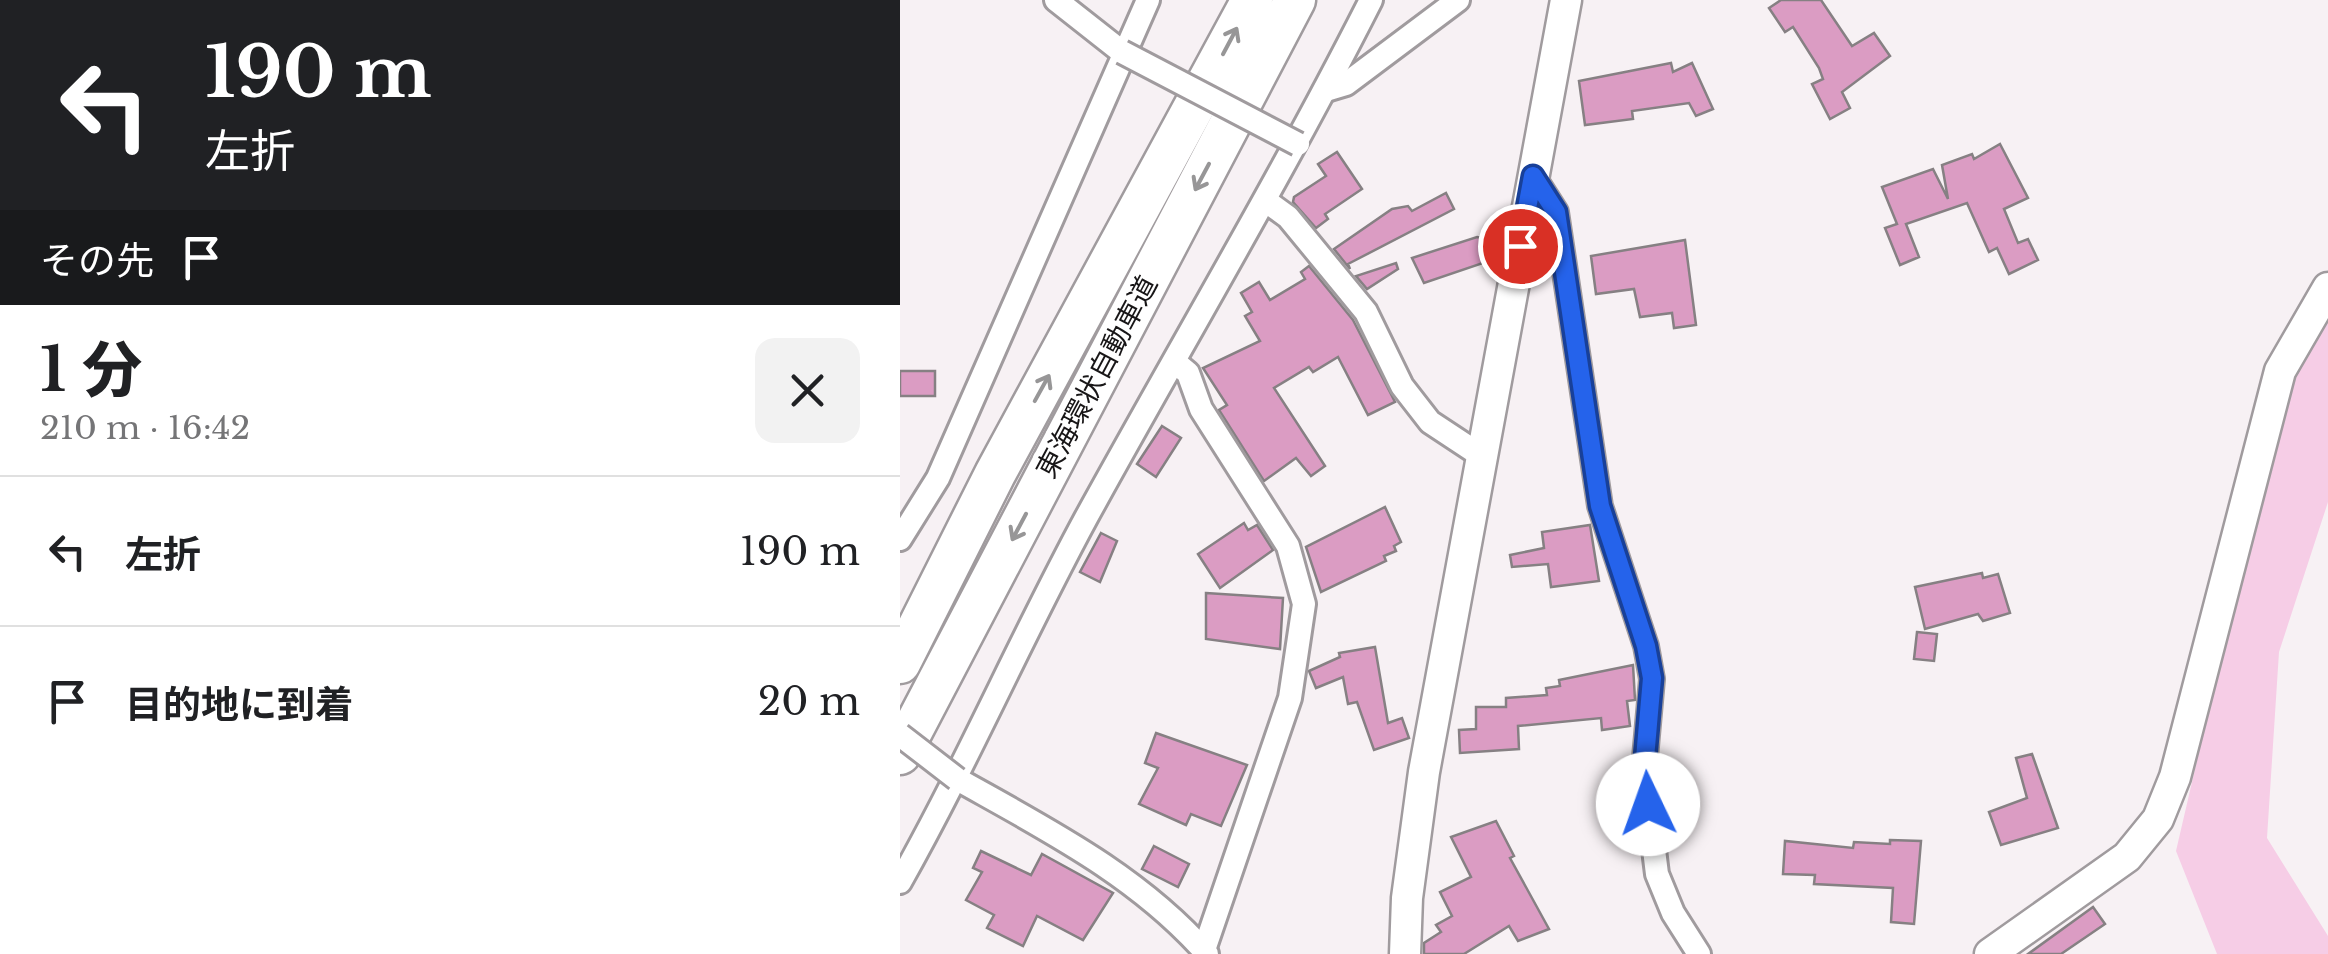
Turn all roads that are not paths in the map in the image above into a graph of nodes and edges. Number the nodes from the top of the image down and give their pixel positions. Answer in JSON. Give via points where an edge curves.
{"nodes":[{"id":1,"x":1056,"y":0,"type":"edge"},
{"id":2,"x":1148,"y":0,"type":"edge"},
{"id":3,"x":1252,"y":0,"type":"edge"},
{"id":4,"x":1295,"y":0,"type":"edge"},
{"id":5,"x":1371,"y":0,"type":"edge"},
{"id":6,"x":1458,"y":0,"type":"edge"},
{"id":7,"x":1566,"y":0,"type":"edge"},
{"id":8,"x":1122,"y":52,"type":"junction"},
{"id":9,"x":1326,"y":90,"type":"junction"},
{"id":10,"x":1298,"y":144,"type":"junction"},
{"id":11,"x":1533,"y":176,"type":"junction"},
{"id":12,"x":1266,"y":200,"type":"junction"},
{"id":13,"x":2328,"y":288,"type":"edge"},
{"id":14,"x":1176,"y":363,"type":"junction"},
{"id":15,"x":1480,"y":455,"type":"junction"},
{"id":16,"x":900,"y":539,"type":"edge"},
{"id":17,"x":900,"y":663,"type":"edge"},
{"id":18,"x":900,"y":735,"type":"edge"},
{"id":19,"x":900,"y":754,"type":"edge"},
{"id":20,"x":957,"y":779,"type":"junction"},
{"id":21,"x":900,"y":882,"type":"edge"},
{"id":22,"x":1206,"y":952,"type":"edge"},
{"id":23,"x":1405,"y":954,"type":"edge"},
{"id":24,"x":1699,"y":954,"type":"edge"},
{"id":25,"x":1990,"y":954,"type":"edge"}],
"edges":[{"from":1,"to":8,"type":"street"},
{"from":2,"to":8,"type":"street"},
{"from":17,"to":3,"type":"highway","name":"東海環状自動車道","one_way":true},
{"from":4,"to":19,"type":"highway","name":"東海環状自動車道","one_way":true},
{"from":5,"to":9,"type":"street"},
{"from":6,"to":9,"type":"street","via":[[1346,84]]},
{"from":7,"to":11,"type":"street"},
{"from":8,"to":10,"type":"street","bridge":true},
{"from":8,"to":16,"type":"street","via":[[938,478]]},
{"from":9,"to":10,"type":"street"},
{"from":10,"to":12,"type":"street"},
{"from":11,"to":15,"type":"street"},
{"from":11,"to":24,"type":"street","via":[[1556,212],[1600,506],[1652,678],[1644,770],[1657,874]]},
{"from":12,"to":14,"type":"street"},
{"from":12,"to":15,"type":"street","via":[[1357,300],[1402,386],[1430,422]]},
{"from":13,"to":25,"type":"street","via":[[2280,370],[2158,819],[2126,857]]},
{"from":14,"to":20,"type":"street","via":[[1086,520]]},
{"from":14,"to":22,"type":"street","via":[[1188,373],[1201,409],[1288,546],[1304,604],[1290,698]]},
{"from":15,"to":23,"type":"street","via":[[1424,772]]},
{"from":18,"to":20,"type":"street","bridge":true},
{"from":20,"to":21,"type":"street"},
{"from":20,"to":22,"type":"street","via":[[1091,854]]}]}
